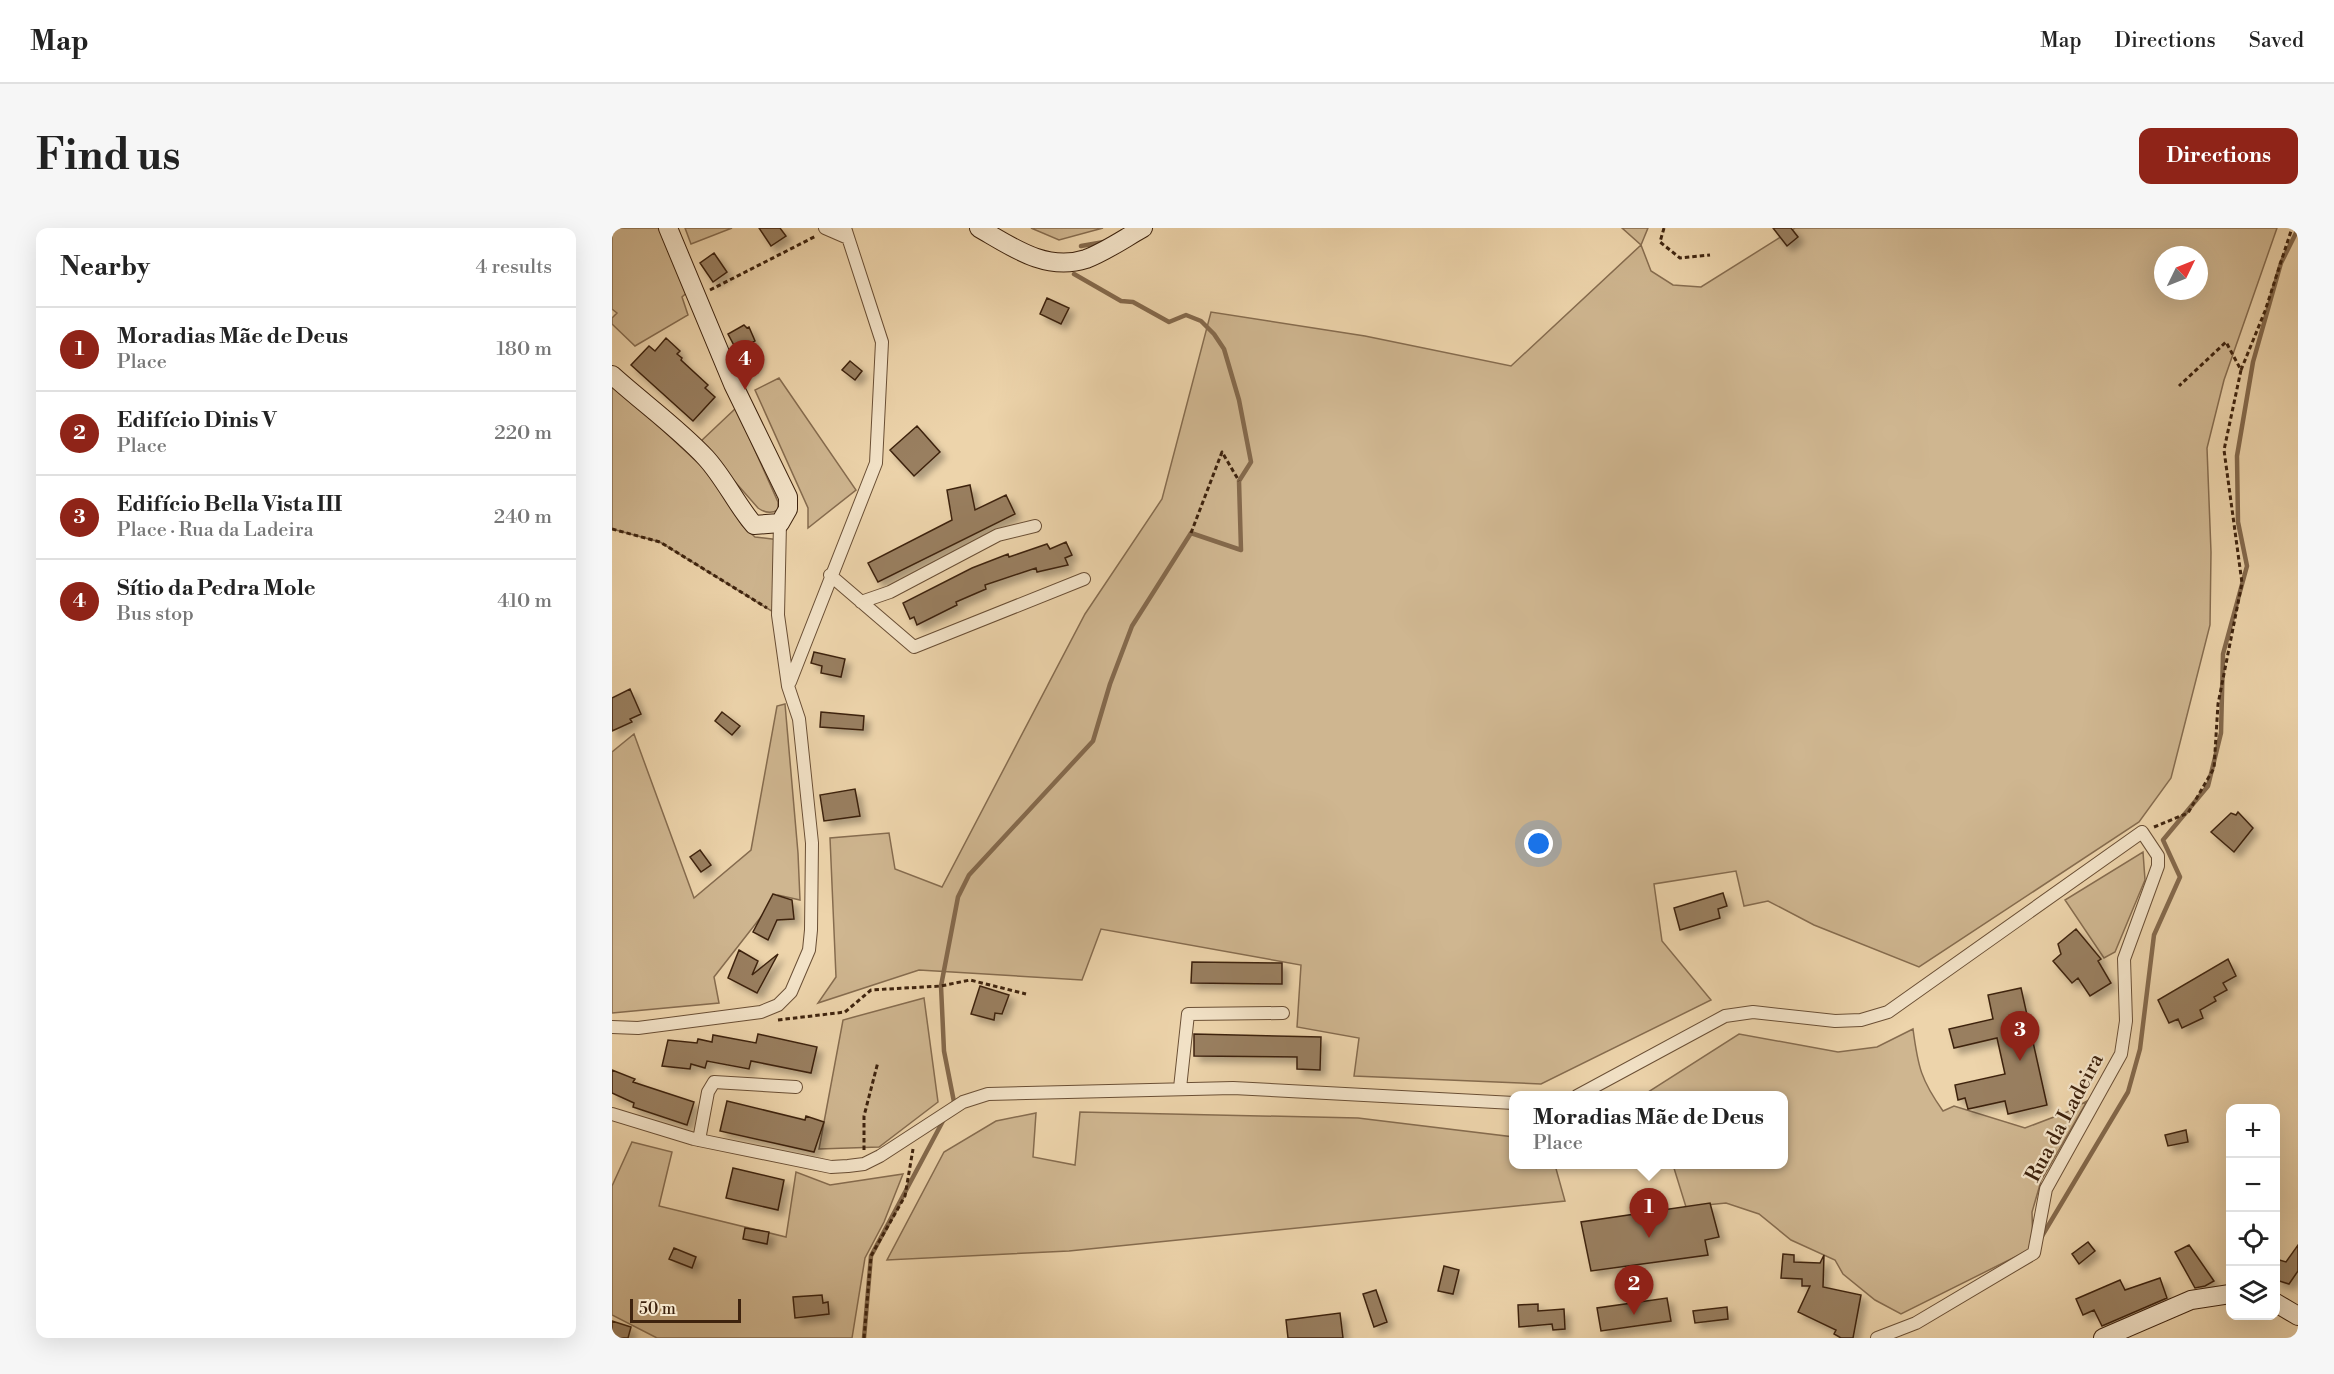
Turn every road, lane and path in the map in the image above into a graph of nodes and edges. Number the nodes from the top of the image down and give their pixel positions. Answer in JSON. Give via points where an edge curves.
{"nodes":[{"id":1,"x":668,"y":228,"type":"edge"},
{"id":2,"x":979,"y":228,"type":"edge"},
{"id":3,"x":1143,"y":228,"type":"edge"},
{"id":4,"x":1664,"y":228,"type":"edge"},
{"id":5,"x":2292,"y":228,"type":"edge"},
{"id":6,"x":827,"y":229,"type":"edge"},
{"id":7,"x":846,"y":233,"type":"edge"},
{"id":8,"x":1710,"y":255,"type":"dead end"},
{"id":9,"x":697,"y":296,"type":"junction"},
{"id":10,"x":2241,"y":370,"type":"junction"},
{"id":11,"x":612,"y":375,"type":"edge"},
{"id":12,"x":2179,"y":386,"type":"dead end"},
{"id":13,"x":1239,"y":480,"type":"dead end"},
{"id":14,"x":780,"y":524,"type":"junction"},
{"id":15,"x":1035,"y":526,"type":"dead end"},
{"id":16,"x":612,"y":529,"type":"edge"},
{"id":17,"x":1191,"y":533,"type":"dead end"},
{"id":18,"x":830,"y":575,"type":"junction"},
{"id":19,"x":1084,"y":579,"type":"dead end"},
{"id":20,"x":861,"y":602,"type":"junction"},
{"id":21,"x":778,"y":615,"type":"junction"},
{"id":22,"x":788,"y":686,"type":"junction"},
{"id":23,"x":2142,"y":832,"type":"junction"},
{"id":24,"x":1026,"y":994,"type":"dead end"},
{"id":25,"x":761,"y":1012,"type":"junction"},
{"id":26,"x":1283,"y":1013,"type":"dead end"},
{"id":27,"x":612,"y":1027,"type":"edge"},
{"id":28,"x":878,"y":1062,"type":"dead end"},
{"id":29,"x":796,"y":1087,"type":"dead end"},
{"id":30,"x":1180,"y":1088,"type":"junction"},
{"id":31,"x":1584,"y":1091,"type":"edge"},
{"id":32,"x":1509,"y":1103,"type":"edge"},
{"id":33,"x":612,"y":1114,"type":"edge"},
{"id":34,"x":699,"y":1140,"type":"junction"},
{"id":35,"x":914,"y":1146,"type":"dead end"},
{"id":36,"x":864,"y":1164,"type":"junction"},
{"id":37,"x":2226,"y":1295,"type":"edge"},
{"id":38,"x":2280,"y":1305,"type":"edge"},
{"id":39,"x":2298,"y":1316,"type":"edge"},
{"id":40,"x":864,"y":1338,"type":"edge"},
{"id":41,"x":1877,"y":1338,"type":"edge"},
{"id":42,"x":2103,"y":1338,"type":"edge"}],
"edges":[{"from":1,"to":9,"type":"main road"},
{"from":2,"to":3,"type":"main road","via":[[1024,254],[1056,264],[1085,259]]},
{"from":4,"to":8,"type":"path","via":[[1660,242],[1680,258]]},
{"from":5,"to":10,"type":"path"},
{"from":6,"to":7,"type":"street"},
{"from":6,"to":9,"type":"path"},
{"from":7,"to":18,"type":"street","via":[[882,342],[876,463]]},
{"from":9,"to":14,"type":"main road","via":[[788,497],[788,509]]},
{"from":10,"to":12,"type":"path","via":[[2226,342]]},
{"from":10,"to":23,"type":"path","via":[[2224,450],[2242,583],[2218,704],[2214,768],[2188,813]]},
{"from":11,"to":14,"type":"main road","via":[[704,456],[726,481],[754,525]]},
{"from":13,"to":17,"type":"path","via":[[1222,452]]},
{"from":14,"to":21,"type":"street"},
{"from":15,"to":20,"type":"street","via":[[998,535],[890,592]]},
{"from":16,"to":21,"type":"path","via":[[660,542]]},
{"from":18,"to":20,"type":"street"},
{"from":18,"to":22,"type":"street"},
{"from":19,"to":20,"type":"street","via":[[914,647]]},
{"from":21,"to":22,"type":"street"},
{"from":22,"to":25,"type":"street","via":[[799,718],[812,843],[811,930],[809,950],[791,992],[778,1005]]},
{"from":23,"to":31,"type":"street","via":[[1888,1012],[1861,1020],[1835,1021],[1752,1012],[1725,1016]]},
{"from":23,"to":41,"type":"street","name":"Rua da Ladeira","via":[[2158,856],[2158,866],[2124,959],[2126,1021],[2121,1054],[2046,1189],[2034,1253],[1916,1323]]},
{"from":24,"to":25,"type":"path","via":[[970,980],[941,986],[871,990],[845,1012],[796,1020],[777,1020]]},
{"from":25,"to":27,"type":"street","via":[[638,1028]]},
{"from":26,"to":30,"type":"street","via":[[1188,1014]]},
{"from":28,"to":36,"type":"path","via":[[864,1116]]},
{"from":29,"to":34,"type":"street","via":[[714,1082],[708,1092]]},
{"from":30,"to":32,"type":"street"},
{"from":30,"to":36,"type":"street","via":[[973,1097]]},
{"from":33,"to":34,"type":"street"},
{"from":34,"to":36,"type":"street","via":[[831,1167]]},
{"from":35,"to":40,"type":"path","via":[[905,1196],[872,1256]]},
{"from":37,"to":42,"type":"main road","via":[[2191,1300]]},
{"from":38,"to":39,"type":"main road"}]}
